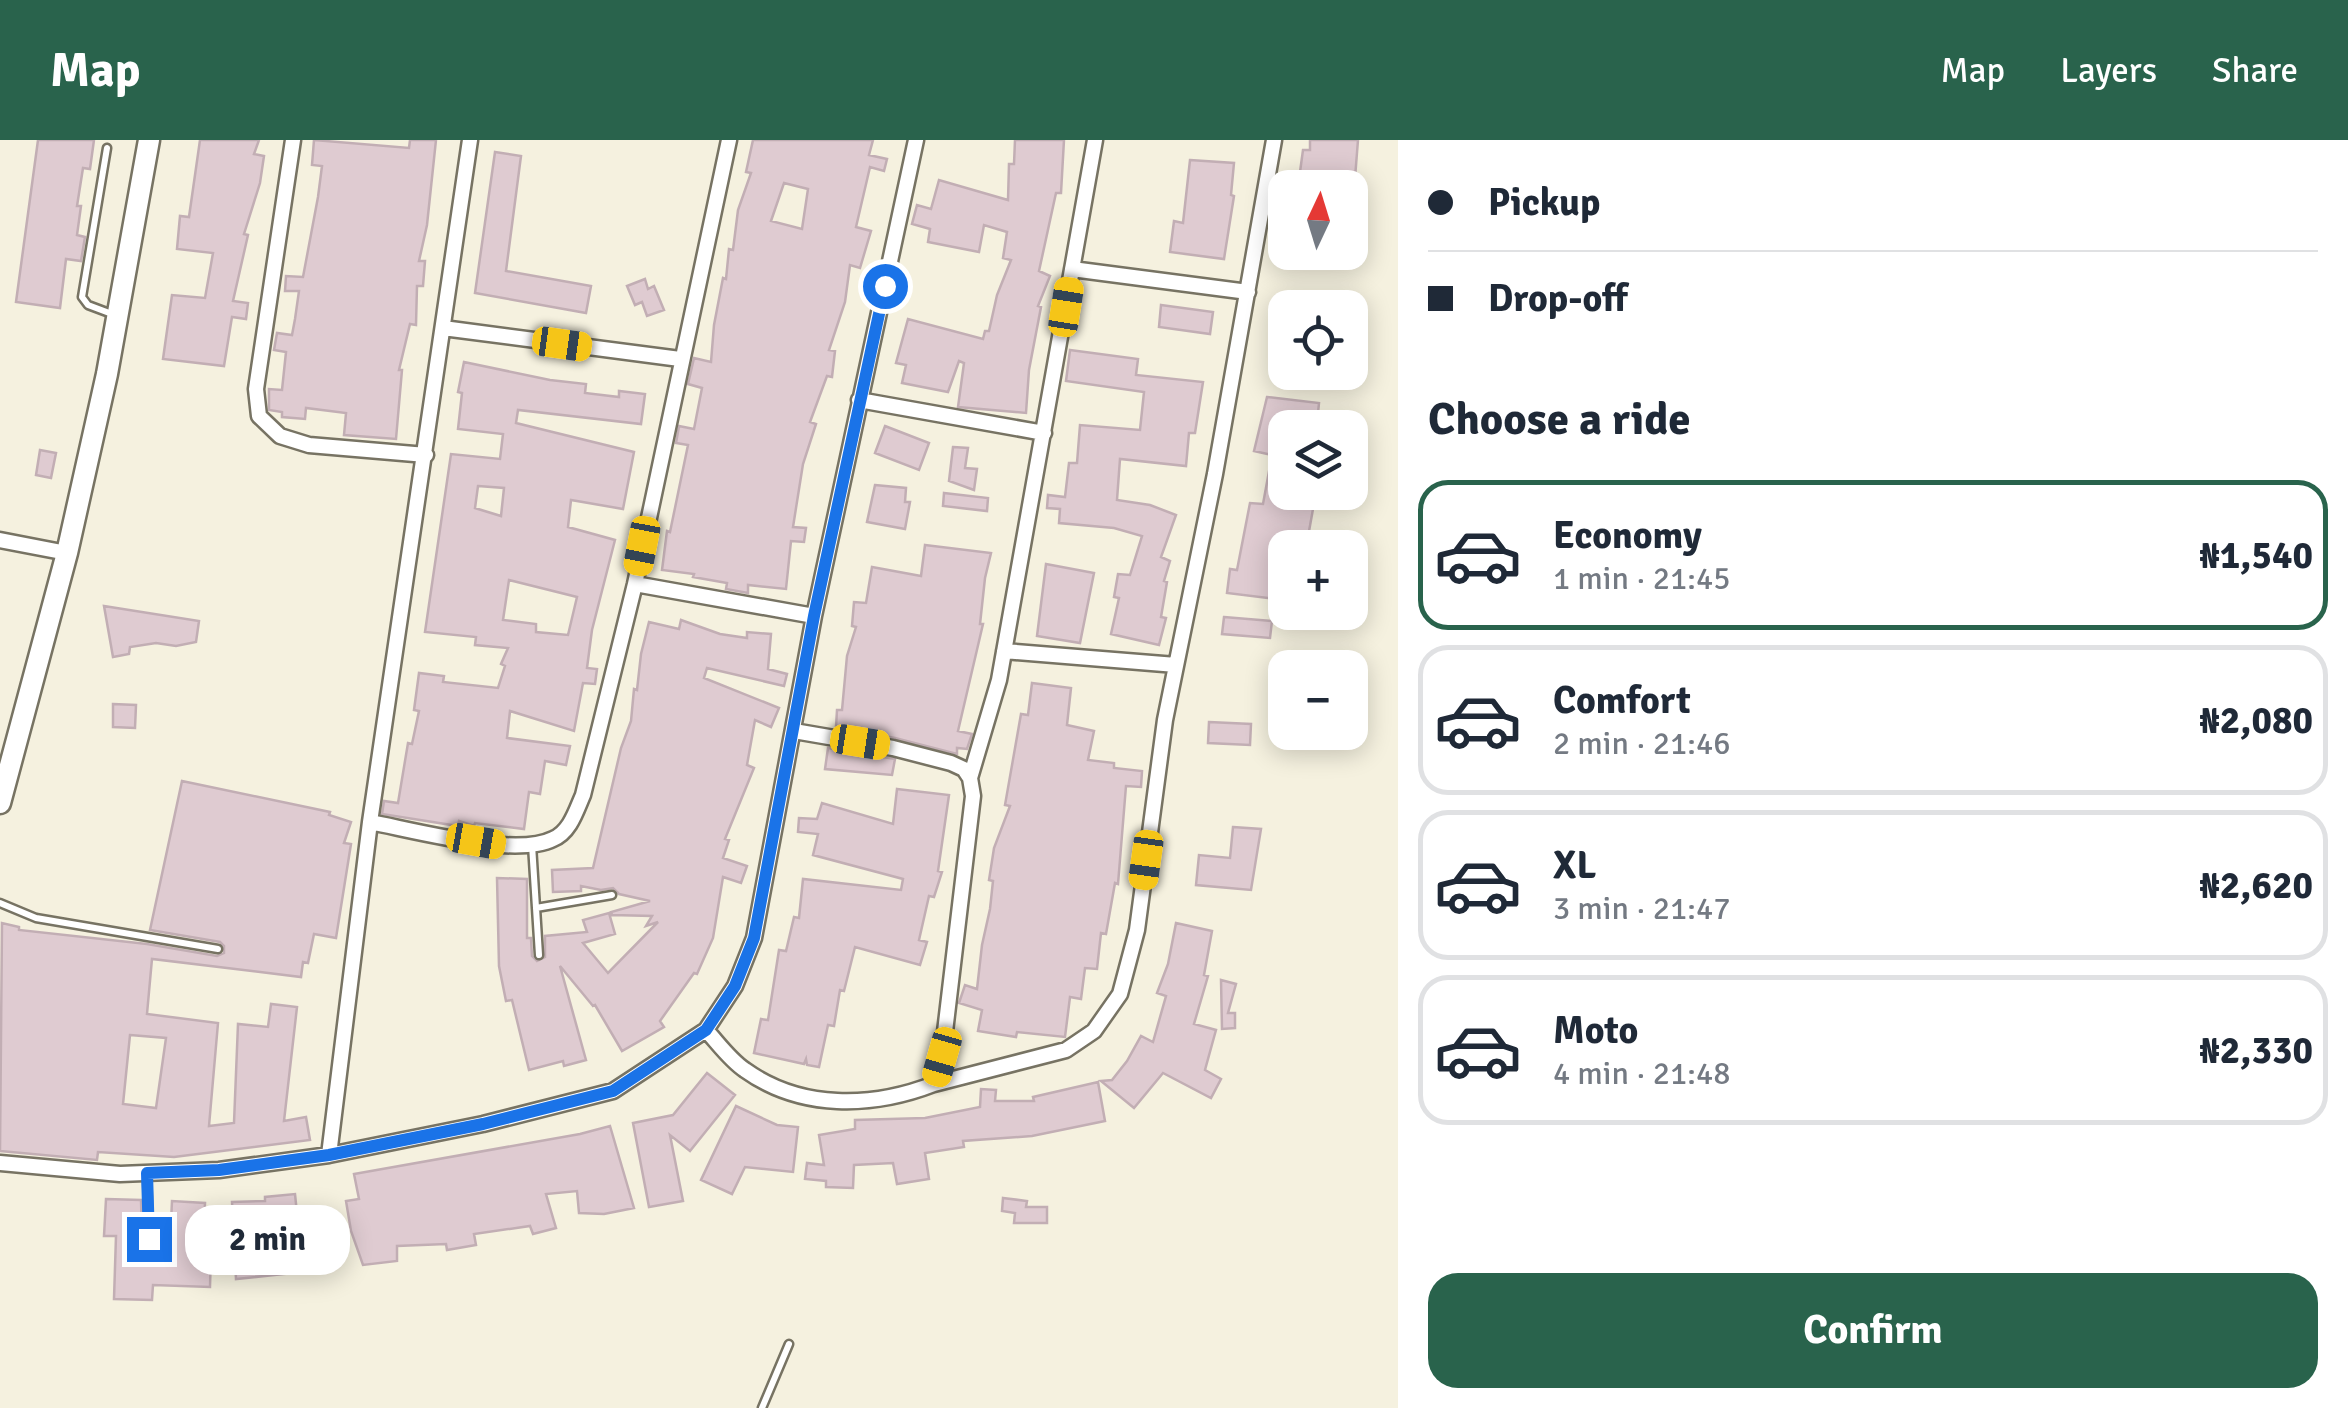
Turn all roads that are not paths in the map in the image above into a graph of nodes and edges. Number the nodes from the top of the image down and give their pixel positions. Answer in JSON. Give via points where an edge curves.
{"nodes":[{"id":1,"x":149,"y":140,"type":"edge"},
{"id":2,"x":293,"y":140,"type":"edge"},
{"id":3,"x":470,"y":140,"type":"edge"},
{"id":4,"x":728,"y":140,"type":"edge"},
{"id":5,"x":916,"y":140,"type":"edge"},
{"id":6,"x":1095,"y":140,"type":"edge"},
{"id":7,"x":1274,"y":140,"type":"edge"},
{"id":8,"x":107,"y":148,"type":"dead end"},
{"id":9,"x":1072,"y":270,"type":"junction"},
{"id":10,"x":1248,"y":292,"type":"junction"},
{"id":11,"x":118,"y":316,"type":"junction"},
{"id":12,"x":443,"y":328,"type":"junction"},
{"id":13,"x":680,"y":360,"type":"junction"},
{"id":14,"x":859,"y":400,"type":"junction"},
{"id":15,"x":1044,"y":433,"type":"junction"},
{"id":16,"x":426,"y":455,"type":"junction"},
{"id":17,"x":0,"y":540,"type":"edge"},
{"id":18,"x":66,"y":553,"type":"junction"},
{"id":19,"x":635,"y":584,"type":"junction"},
{"id":20,"x":814,"y":616,"type":"junction"},
{"id":21,"x":1004,"y":651,"type":"junction"},
{"id":22,"x":1176,"y":666,"type":"junction"},
{"id":23,"x":794,"y":731,"type":"junction"},
{"id":24,"x":970,"y":778,"type":"junction"},
{"id":25,"x":1,"y":795,"type":"edge"},
{"id":26,"x":370,"y":822,"type":"junction"},
{"id":27,"x":532,"y":843,"type":"junction"},
{"id":28,"x":612,"y":896,"type":"dead end"},
{"id":29,"x":0,"y":903,"type":"edge"},
{"id":30,"x":536,"y":908,"type":"junction"},
{"id":31,"x":218,"y":948,"type":"dead end"},
{"id":32,"x":539,"y":955,"type":"dead end"},
{"id":33,"x":706,"y":1030,"type":"junction"},
{"id":34,"x":934,"y":1084,"type":"junction"},
{"id":35,"x":329,"y":1155,"type":"junction"},
{"id":36,"x":0,"y":1163,"type":"edge"},
{"id":37,"x":147,"y":1173,"type":"junction"},
{"id":38,"x":149,"y":1239,"type":"dead end"},
{"id":39,"x":789,"y":1344,"type":"dead end"},
{"id":40,"x":762,"y":1408,"type":"edge"}],
"edges":[{"from":1,"to":11,"type":"main road"},
{"from":2,"to":16,"type":"street","via":[[256,389],[259,416],[280,436],[309,446]]},
{"from":3,"to":12,"type":"street"},
{"from":4,"to":13,"type":"street"},
{"from":5,"to":14,"type":"street"},
{"from":6,"to":9,"type":"street"},
{"from":7,"to":10,"type":"street"},
{"from":8,"to":11,"type":"lane","via":[[82,297]]},
{"from":9,"to":10,"type":"street"},
{"from":9,"to":15,"type":"street"},
{"from":10,"to":22,"type":"street"},
{"from":11,"to":18,"type":"main road"},
{"from":12,"to":13,"type":"street"},
{"from":12,"to":16,"type":"street"},
{"from":13,"to":19,"type":"street"},
{"from":14,"to":15,"type":"street"},
{"from":14,"to":20,"type":"street"},
{"from":15,"to":21,"type":"street"},
{"from":16,"to":26,"type":"street"},
{"from":17,"to":18,"type":"street"},
{"from":18,"to":25,"type":"main road"},
{"from":19,"to":20,"type":"street"},
{"from":19,"to":27,"type":"street","via":[[583,796],[554,839]]},
{"from":20,"to":23,"type":"street"},
{"from":21,"to":22,"type":"street"},
{"from":21,"to":24,"type":"street"},
{"from":22,"to":34,"type":"street","via":[[1136,930],[1120,994],[1094,1031],[1066,1050]]},
{"from":23,"to":24,"type":"street","via":[[922,756],[964,769]]},
{"from":23,"to":33,"type":"street","via":[[754,938],[735,986]]},
{"from":24,"to":34,"type":"street"},
{"from":26,"to":27,"type":"street","via":[[512,847]]},
{"from":26,"to":35,"type":"street"},
{"from":27,"to":30,"type":"lane"},
{"from":28,"to":30,"type":"lane"},
{"from":29,"to":31,"type":"lane","via":[[36,918]]},
{"from":30,"to":32,"type":"lane"},
{"from":33,"to":34,"type":"street","via":[[744,1070],[800,1098],[859,1103]]},
{"from":33,"to":35,"type":"street","via":[[613,1091]]},
{"from":35,"to":37,"type":"street"},
{"from":36,"to":37,"type":"street"},
{"from":37,"to":38,"type":"lane"},
{"from":39,"to":40,"type":"lane"}]}
